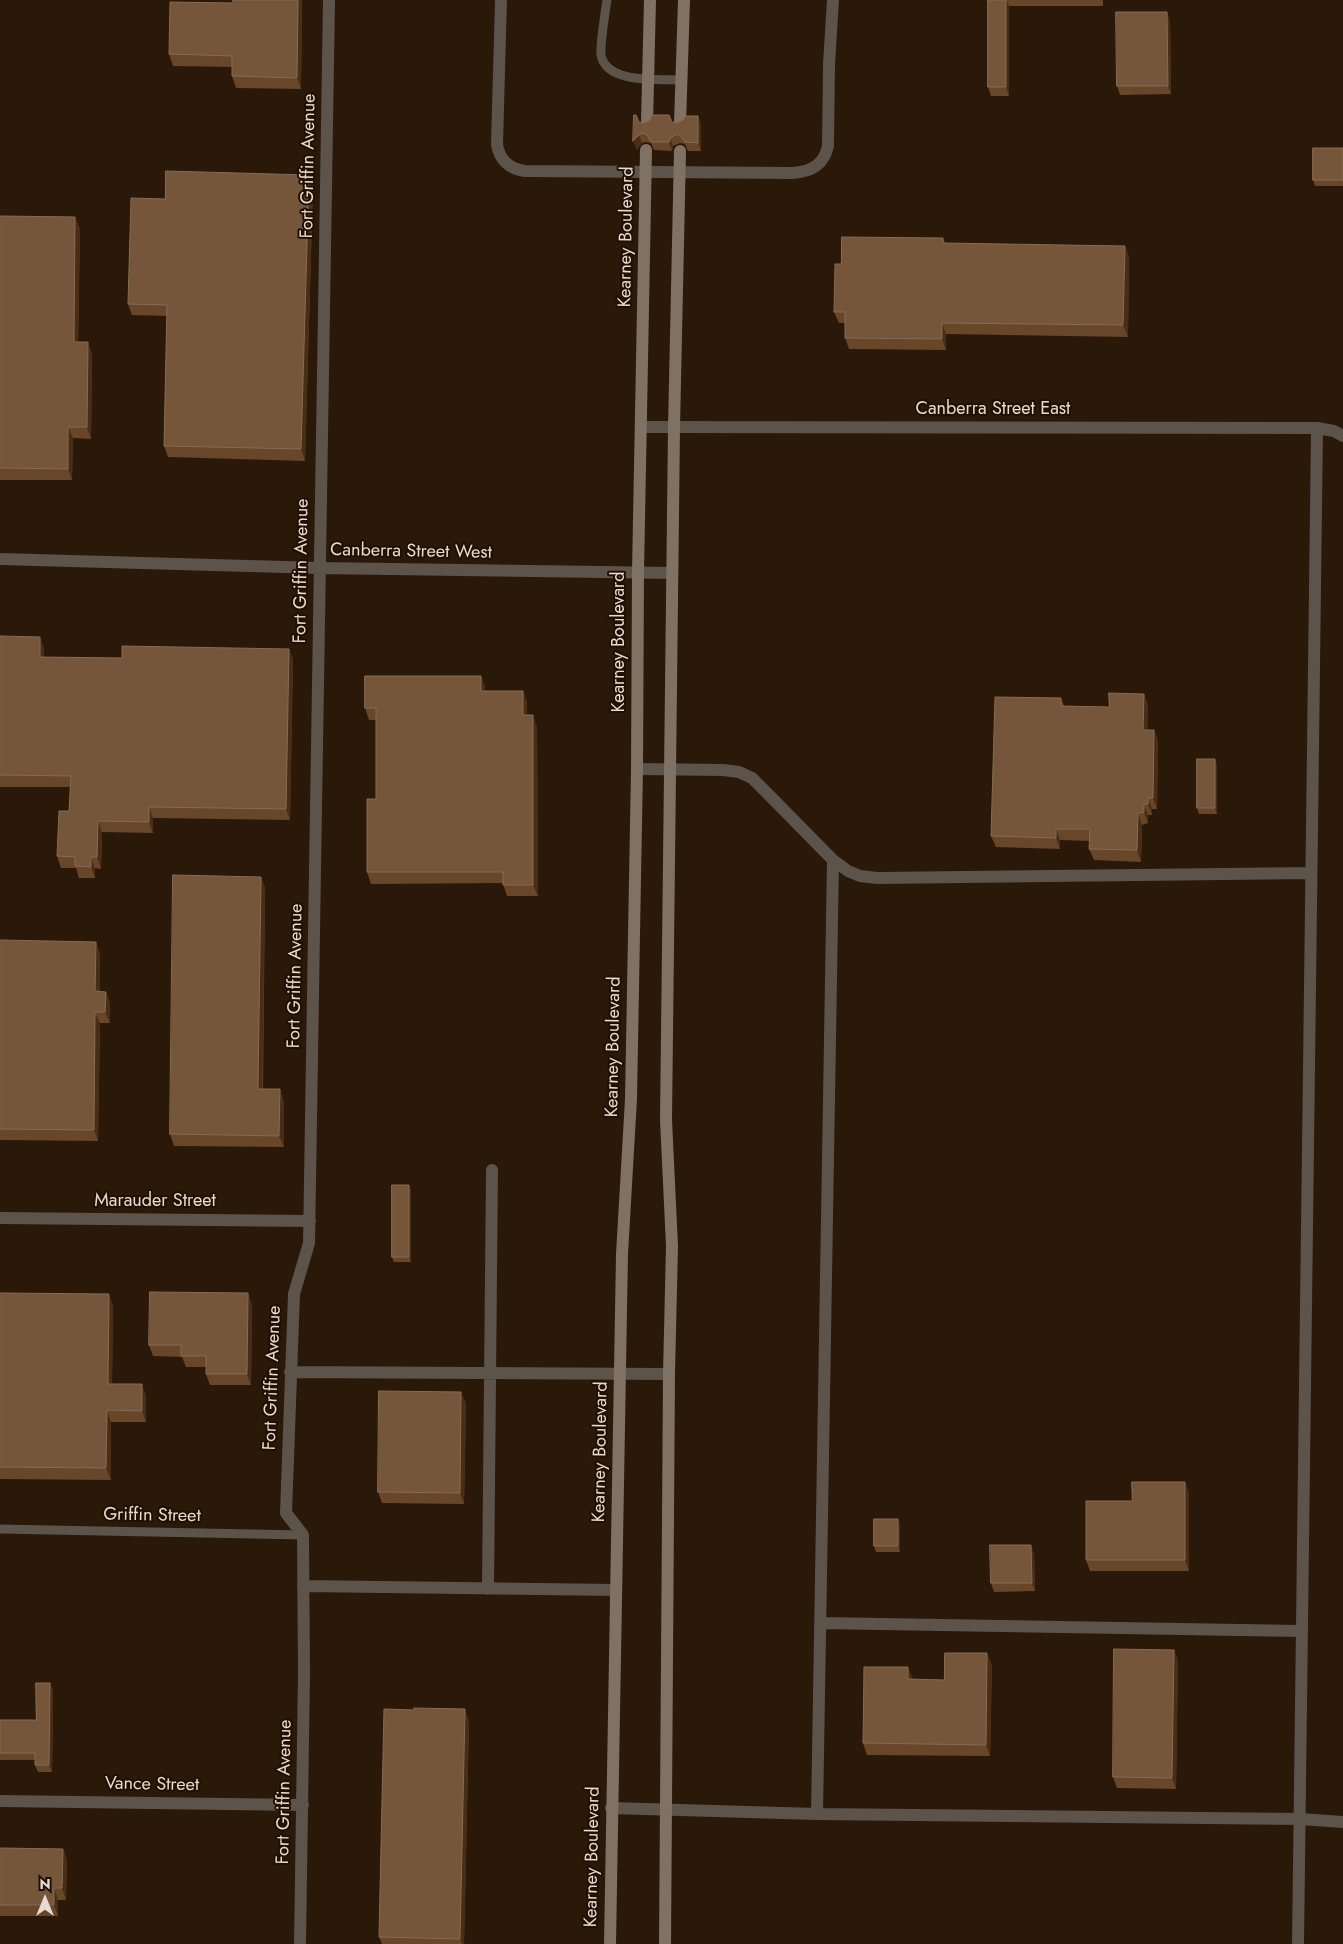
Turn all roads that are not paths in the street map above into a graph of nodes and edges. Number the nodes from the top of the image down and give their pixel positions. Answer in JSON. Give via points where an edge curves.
{"nodes":[{"id":1,"x":329,"y":0,"type":"edge"},
{"id":2,"x":501,"y":0,"type":"edge"},
{"id":3,"x":606,"y":0,"type":"edge"},
{"id":4,"x":650,"y":0,"type":"edge"},
{"id":5,"x":684,"y":0,"type":"edge"},
{"id":6,"x":834,"y":0,"type":"edge"},
{"id":7,"x":647,"y":79,"type":"junction"},
{"id":8,"x":681,"y":80,"type":"junction"},
{"id":9,"x":647,"y":124,"type":"edge"},
{"id":10,"x":680,"y":124,"type":"edge"},
{"id":11,"x":646,"y":150,"type":"edge"},
{"id":12,"x":680,"y":151,"type":"edge"},
{"id":13,"x":646,"y":172,"type":"junction"},
{"id":14,"x":680,"y":172,"type":"junction"},
{"id":15,"x":641,"y":427,"type":"junction"},
{"id":16,"x":674,"y":427,"type":"junction"},
{"id":17,"x":1317,"y":428,"type":"junction"},
{"id":18,"x":1343,"y":436,"type":"edge"},
{"id":19,"x":0,"y":559,"type":"edge"},
{"id":20,"x":320,"y":568,"type":"junction"},
{"id":21,"x":638,"y":572,"type":"junction"},
{"id":22,"x":672,"y":573,"type":"junction"},
{"id":23,"x":637,"y":769,"type":"junction"},
{"id":24,"x":671,"y":770,"type":"junction"},
{"id":25,"x":833,"y":860,"type":"junction"},
{"id":26,"x":1311,"y":873,"type":"junction"},
{"id":27,"x":492,"y":1170,"type":"dead end"},
{"id":28,"x":0,"y":1218,"type":"edge"},
{"id":29,"x":310,"y":1221,"type":"junction"},
{"id":30,"x":290,"y":1372,"type":"junction"},
{"id":31,"x":490,"y":1372,"type":"junction"},
{"id":32,"x":620,"y":1373,"type":"junction"},
{"id":33,"x":669,"y":1374,"type":"junction"},
{"id":34,"x":0,"y":1529,"type":"edge"},
{"id":35,"x":303,"y":1535,"type":"junction"},
{"id":36,"x":304,"y":1586,"type":"junction"},
{"id":37,"x":488,"y":1589,"type":"junction"},
{"id":38,"x":616,"y":1590,"type":"junction"},
{"id":39,"x":821,"y":1623,"type":"junction"},
{"id":40,"x":1300,"y":1631,"type":"junction"},
{"id":41,"x":0,"y":1801,"type":"edge"},
{"id":42,"x":303,"y":1804,"type":"junction"},
{"id":43,"x":611,"y":1808,"type":"junction"},
{"id":44,"x":667,"y":1810,"type":"junction"},
{"id":45,"x":817,"y":1814,"type":"junction"},
{"id":46,"x":1300,"y":1820,"type":"junction"},
{"id":47,"x":1343,"y":1822,"type":"edge"},
{"id":48,"x":300,"y":1944,"type":"edge"},
{"id":49,"x":610,"y":1944,"type":"edge"},
{"id":50,"x":665,"y":1944,"type":"edge"},
{"id":51,"x":1298,"y":1944,"type":"edge"}],
"edges":[{"from":1,"to":20,"type":"street","name":"Fort Griffin Avenue"},
{"from":2,"to":13,"type":"street","via":[[497,144],[503,160],[516,170],[525,171]]},
{"from":3,"to":7,"type":"lane","via":[[601,55],[607,68],[624,77]]},
{"from":4,"to":7,"type":"street"},
{"from":5,"to":8,"type":"street"},
{"from":6,"to":14,"type":"street","via":[[828,146],[823,161],[801,173]]},
{"from":7,"to":8,"type":"lane"},
{"from":7,"to":9,"type":"street"},
{"from":8,"to":10,"type":"street"},
{"from":11,"to":13,"type":"street","name":"Kearney Boulevard"},
{"from":12,"to":14,"type":"street"},
{"from":13,"to":14,"type":"street"},
{"from":13,"to":15,"type":"street","name":"Kearney Boulevard"},
{"from":14,"to":16,"type":"street"},
{"from":15,"to":16,"type":"street","name":"Canberra Street East"},
{"from":15,"to":21,"type":"street","name":"Kearney Boulevard"},
{"from":16,"to":17,"type":"street","name":"Canberra Street East"},
{"from":16,"to":22,"type":"street"},
{"from":17,"to":18,"type":"street","name":"Canberra Street East"},
{"from":17,"to":26,"type":"street"},
{"from":19,"to":20,"type":"street","name":"Canberra Street West"},
{"from":20,"to":21,"type":"street","name":"Canberra Street West"},
{"from":20,"to":29,"type":"street","name":"Fort Griffin Avenue"},
{"from":21,"to":22,"type":"street","name":"Canberra Street West"},
{"from":21,"to":23,"type":"street","name":"Kearney Boulevard"},
{"from":22,"to":24,"type":"street"},
{"from":23,"to":24,"type":"street"},
{"from":23,"to":32,"type":"street","name":"Kearney Boulevard","via":[[631,1099],[622,1254]]},
{"from":24,"to":25,"type":"street","via":[[723,770],[752,778]]},
{"from":24,"to":33,"type":"street","via":[[666,1120],[672,1246]]},
{"from":25,"to":26,"type":"street","via":[[860,876],[877,878]]},
{"from":25,"to":39,"type":"street"},
{"from":26,"to":40,"type":"street"},
{"from":27,"to":31,"type":"street"},
{"from":28,"to":29,"type":"street","name":"Marauder Street"},
{"from":29,"to":30,"type":"street","name":"Fort Griffin Avenue","via":[[309,1243],[294,1294]]},
{"from":30,"to":31,"type":"street"},
{"from":30,"to":35,"type":"street","name":"Fort Griffin Avenue","via":[[286,1514]]},
{"from":31,"to":32,"type":"street"},
{"from":31,"to":37,"type":"street"},
{"from":32,"to":33,"type":"street"},
{"from":32,"to":38,"type":"street","name":"Kearney Boulevard"},
{"from":33,"to":44,"type":"street"},
{"from":34,"to":35,"type":"lane","name":"Griffin Street"},
{"from":35,"to":36,"type":"street","name":"Fort Griffin Avenue"},
{"from":36,"to":37,"type":"street"},
{"from":36,"to":42,"type":"street","name":"Fort Griffin Avenue"},
{"from":37,"to":38,"type":"street"},
{"from":38,"to":43,"type":"street","name":"Kearney Boulevard"},
{"from":39,"to":40,"type":"street"},
{"from":39,"to":45,"type":"street"},
{"from":40,"to":46,"type":"street"},
{"from":41,"to":42,"type":"street","name":"Vance Street"},
{"from":42,"to":48,"type":"street","name":"Fort Griffin Avenue"},
{"from":43,"to":44,"type":"street"},
{"from":43,"to":49,"type":"street","name":"Kearney Boulevard"},
{"from":44,"to":45,"type":"street"},
{"from":44,"to":50,"type":"street"},
{"from":45,"to":46,"type":"street"},
{"from":46,"to":47,"type":"street"},
{"from":46,"to":51,"type":"street"}]}
